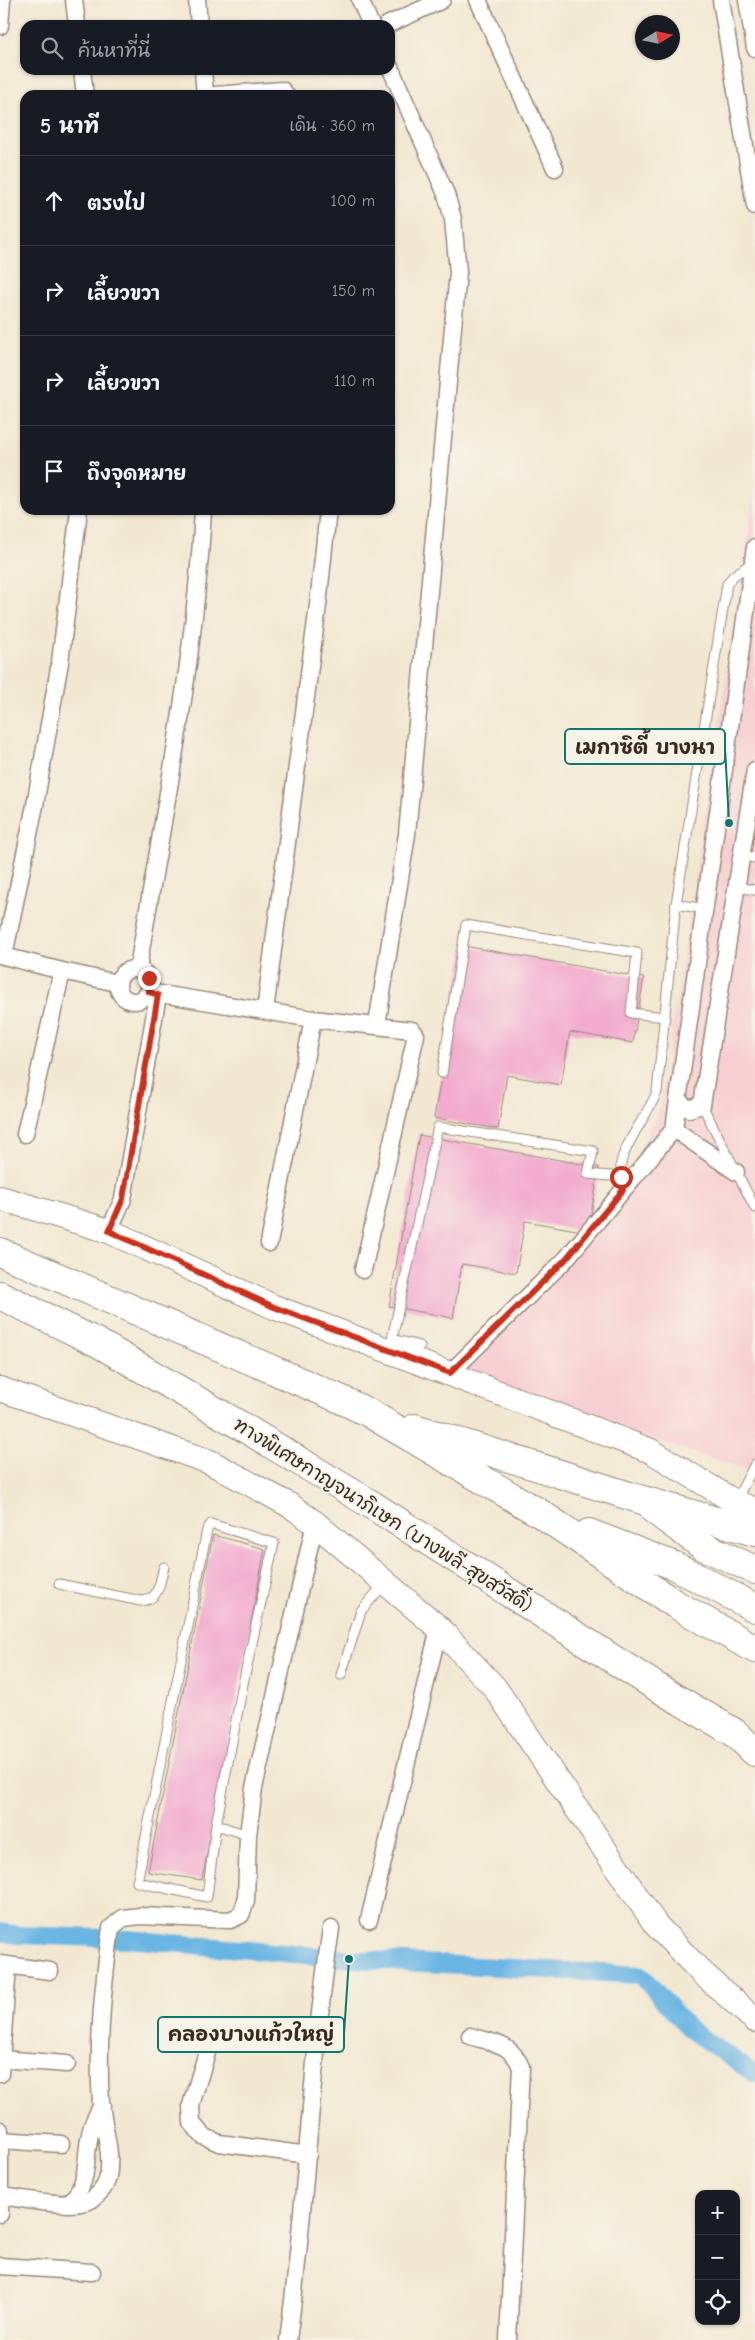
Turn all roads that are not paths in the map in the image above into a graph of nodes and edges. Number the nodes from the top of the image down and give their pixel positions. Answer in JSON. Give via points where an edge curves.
{"nodes":[{"id":1,"x":2,"y":0,"type":"edge"},
{"id":2,"x":74,"y":0,"type":"edge"},
{"id":3,"x":197,"y":0,"type":"edge"},
{"id":4,"x":360,"y":0,"type":"edge"},
{"id":5,"x":442,"y":0,"type":"edge"},
{"id":6,"x":478,"y":0,"type":"edge"},
{"id":7,"x":721,"y":0,"type":"edge"},
{"id":8,"x":747,"y":0,"type":"edge"},
{"id":9,"x":76,"y":20,"type":"edge"},
{"id":10,"x":199,"y":20,"type":"edge"},
{"id":11,"x":369,"y":20,"type":"edge"},
{"id":12,"x":395,"y":21,"type":"edge"},
{"id":13,"x":0,"y":26,"type":"edge"},
{"id":14,"x":755,"y":48,"type":"edge"},
{"id":15,"x":83,"y":75,"type":"edge"},
{"id":16,"x":203,"y":75,"type":"edge"},
{"id":17,"x":394,"y":75,"type":"edge"},
{"id":18,"x":84,"y":90,"type":"edge"},
{"id":19,"x":205,"y":90,"type":"edge"},
{"id":20,"x":268,"y":90,"type":"edge"},
{"id":21,"x":282,"y":90,"type":"edge"},
{"id":22,"x":555,"y":168,"type":"dead end"},
{"id":23,"x":755,"y":206,"type":"edge"},
{"id":24,"x":78,"y":515,"type":"edge"},
{"id":25,"x":202,"y":515,"type":"edge"},
{"id":26,"x":327,"y":515,"type":"edge"},
{"id":27,"x":755,"y":547,"type":"edge"},
{"id":28,"x":752,"y":563,"type":"junction"},
{"id":29,"x":755,"y":770,"type":"edge"},
{"id":30,"x":748,"y":856,"type":"edge"},
{"id":31,"x":736,"y":887,"type":"junction"},
{"id":32,"x":755,"y":890,"type":"edge"},
{"id":33,"x":676,"y":904,"type":"junction"},
{"id":34,"x":705,"y":909,"type":"junction"},
{"id":35,"x":2,"y":955,"type":"edge"},
{"id":36,"x":138,"y":968,"type":"junction"},
{"id":37,"x":62,"y":971,"type":"junction"},
{"id":38,"x":117,"y":983,"type":"junction"},
{"id":39,"x":154,"y":993,"type":"junction"},
{"id":40,"x":265,"y":1011,"type":"junction"},
{"id":41,"x":665,"y":1017,"type":"junction"},
{"id":42,"x":313,"y":1019,"type":"junction"},
{"id":43,"x":377,"y":1025,"type":"junction"},
{"id":44,"x":442,"y":1073,"type":"dead end"},
{"id":45,"x":678,"y":1101,"type":"junction"},
{"id":46,"x":702,"y":1105,"type":"junction"},
{"id":47,"x":674,"y":1129,"type":"junction"},
{"id":48,"x":25,"y":1134,"type":"dead end"},
{"id":49,"x":736,"y":1172,"type":"junction"},
{"id":50,"x":622,"y":1183,"type":"junction"},
{"id":51,"x":0,"y":1198,"type":"edge"},
{"id":52,"x":755,"y":1208,"type":"edge"},
{"id":53,"x":109,"y":1231,"type":"junction"},
{"id":54,"x":269,"y":1244,"type":"dead end"},
{"id":55,"x":0,"y":1252,"type":"edge"},
{"id":56,"x":363,"y":1270,"type":"dead end"},
{"id":57,"x":0,"y":1295,"type":"edge"},
{"id":58,"x":420,"y":1346,"type":"dead end"},
{"id":59,"x":450,"y":1373,"type":"junction"},
{"id":60,"x":0,"y":1389,"type":"edge"},
{"id":61,"x":369,"y":1414,"type":"junction"},
{"id":62,"x":755,"y":1464,"type":"edge"},
{"id":63,"x":639,"y":1499,"type":"junction"},
{"id":64,"x":745,"y":1506,"type":"edge"},
{"id":65,"x":541,"y":1514,"type":"junction"},
{"id":66,"x":315,"y":1523,"type":"junction"},
{"id":67,"x":755,"y":1532,"type":"edge"},
{"id":68,"x":164,"y":1567,"type":"dead end"},
{"id":69,"x":755,"y":1570,"type":"edge"},
{"id":70,"x":385,"y":1583,"type":"junction"},
{"id":71,"x":59,"y":1584,"type":"dead end"},
{"id":72,"x":755,"y":1608,"type":"edge"},
{"id":73,"x":439,"y":1628,"type":"junction"},
{"id":74,"x":755,"y":1649,"type":"edge"},
{"id":75,"x":341,"y":1675,"type":"dead end"},
{"id":76,"x":745,"y":1737,"type":"edge"},
{"id":77,"x":755,"y":1752,"type":"edge"},
{"id":78,"x":216,"y":1825,"type":"junction"},
{"id":79,"x":248,"y":1835,"type":"junction"},
{"id":80,"x":370,"y":1920,"type":"dead end"},
{"id":81,"x":330,"y":1934,"type":"dead end"},
{"id":82,"x":4,"y":1965,"type":"edge"},
{"id":83,"x":50,"y":1971,"type":"dead end"},
{"id":84,"x":755,"y":2020,"type":"edge"},
{"id":85,"x":470,"y":2036,"type":"dead end"},
{"id":86,"x":211,"y":2039,"type":"dead end"},
{"id":87,"x":0,"y":2064,"type":"edge"},
{"id":88,"x":67,"y":2064,"type":"dead end"},
{"id":89,"x":102,"y":2105,"type":"junction"},
{"id":90,"x":1,"y":2137,"type":"edge"},
{"id":91,"x":61,"y":2144,"type":"dead end"},
{"id":92,"x":308,"y":2155,"type":"junction"},
{"id":93,"x":0,"y":2196,"type":"edge"},
{"id":94,"x":69,"y":2203,"type":"junction"},
{"id":95,"x":0,"y":2214,"type":"edge"},
{"id":96,"x":0,"y":2266,"type":"edge"},
{"id":97,"x":92,"y":2272,"type":"dead end"},
{"id":98,"x":288,"y":2340,"type":"edge"},
{"id":99,"x":508,"y":2340,"type":"edge"}],
"edges":[{"from":1,"to":13,"type":"street"},
{"from":2,"to":9,"type":"street"},
{"from":3,"to":10,"type":"street"},
{"from":4,"to":11,"type":"street"},
{"from":5,"to":12,"type":"street"},
{"from":6,"to":22,"type":"street"},
{"from":7,"to":23,"type":"street"},
{"from":8,"to":14,"type":"street"},
{"from":15,"to":18,"type":"street"},
{"from":16,"to":19,"type":"street"},
{"from":17,"to":43,"type":"street","via":[[446,194],[453,219],[458,272],[407,834]]},
{"from":20,"to":21,"type":"street"},
{"from":24,"to":35,"type":"street","via":[[60,662],[36,805]]},
{"from":25,"to":36,"type":"street","via":[[200,563],[186,683]]},
{"from":26,"to":40,"type":"street"},
{"from":27,"to":28,"type":"street"},
{"from":28,"to":33,"type":"lane","via":[[727,584]]},
{"from":28,"to":34,"type":"street"},
{"from":29,"to":30,"type":"street"},
{"from":30,"to":31,"type":"street"},
{"from":31,"to":32,"type":"lane"},
{"from":31,"to":46,"type":"street"},
{"from":33,"to":34,"type":"lane"},
{"from":33,"to":41,"type":"lane"},
{"from":34,"to":45,"type":"street"},
{"from":35,"to":37,"type":"street"},
{"from":36,"to":38,"type":"street","via":[[124,971]]},
{"from":36,"to":39,"type":"street","via":[[149,978]]},
{"from":37,"to":38,"type":"street"},
{"from":37,"to":48,"type":"street"},
{"from":38,"to":39,"type":"street","via":[[122,997],[129,1001]]},
{"from":39,"to":40,"type":"street"},
{"from":39,"to":53,"type":"street","via":[[123,1199]]},
{"from":40,"to":42,"type":"street"},
{"from":41,"to":44,"type":"lane","via":[[631,1013],[637,953],[466,925]]},
{"from":41,"to":50,"type":"lane","via":[[657,1092],[626,1149],[621,1163]]},
{"from":42,"to":43,"type":"street"},
{"from":42,"to":54,"type":"street"},
{"from":43,"to":56,"type":"street","via":[[412,1030],[416,1035]]},
{"from":45,"to":46,"type":"street","via":[[689,1109]]},
{"from":45,"to":47,"type":"street"},
{"from":46,"to":49,"type":"lane"},
{"from":47,"to":49,"type":"street"},
{"from":47,"to":50,"type":"street"},
{"from":49,"to":52,"type":"lane"},
{"from":50,"to":58,"type":"lane","via":[[588,1174],[594,1151],[438,1127],[392,1339]]},
{"from":50,"to":59,"type":"street","via":[[565,1260]]},
{"from":51,"to":53,"type":"main road"},
{"from":53,"to":59,"type":"main road","via":[[274,1307]]},
{"from":55,"to":61,"type":"highway"},
{"from":57,"to":76,"type":"highway","name":"ทางพิเศษกาญจนาภิเษก (บางพลี-สุขสวัสดิ์)","via":[[98,1344],[238,1424],[647,1681]]},
{"from":59,"to":64,"type":"main road","via":[[651,1450]]},
{"from":60,"to":66,"type":"main road","via":[[210,1462],[291,1506]]},
{"from":61,"to":63,"type":"highway"},
{"from":61,"to":65,"type":"highway"},
{"from":62,"to":64,"type":"lane"},
{"from":63,"to":67,"type":"highway"},
{"from":63,"to":69,"type":"highway","via":[[703,1546]]},
{"from":65,"to":72,"type":"highway","via":[[675,1566]]},
{"from":65,"to":74,"type":"highway","via":[[675,1604]]},
{"from":66,"to":70,"type":"main road"},
{"from":66,"to":79,"type":"street","via":[[254,1788]]},
{"from":68,"to":71,"type":"lane","via":[[155,1597],[150,1601]]},
{"from":70,"to":73,"type":"main road"},
{"from":70,"to":75,"type":"lane","via":[[361,1611]]},
{"from":73,"to":80,"type":"street"},
{"from":73,"to":84,"type":"main road","via":[[495,1688],[656,1925],[700,1971]]},
{"from":76,"to":77,"type":"highway","name":"ทางพิเศษกาญจนาภิเษก (บางพลี-สุขสวัสดิ์)"},
{"from":78,"to":78,"type":"lane","via":[[242,1684],[274,1543],[211,1524],[207,1530],[137,1882],[207,1897]]},
{"from":78,"to":79,"type":"lane"},
{"from":79,"to":89,"type":"street","via":[[246,1901],[241,1915],[230,1920],[140,1916],[123,1918],[110,1928],[100,2064]]},
{"from":81,"to":92,"type":"street","via":[[322,1984]]},
{"from":82,"to":83,"type":"street"},
{"from":82,"to":87,"type":"street"},
{"from":85,"to":99,"type":"street","via":[[509,2048],[521,2067]]},
{"from":86,"to":92,"type":"street","via":[[191,2105],[192,2124],[203,2136],[219,2143]]},
{"from":87,"to":88,"type":"street"},
{"from":89,"to":94,"type":"street","via":[[91,2129],[84,2183],[79,2194]]},
{"from":89,"to":94,"type":"street","via":[[108,2148],[108,2180],[99,2194],[88,2201]]},
{"from":90,"to":91,"type":"street"},
{"from":90,"to":93,"type":"street"},
{"from":92,"to":98,"type":"street"},
{"from":93,"to":94,"type":"street"},
{"from":93,"to":95,"type":"street"},
{"from":96,"to":97,"type":"street"}]}
